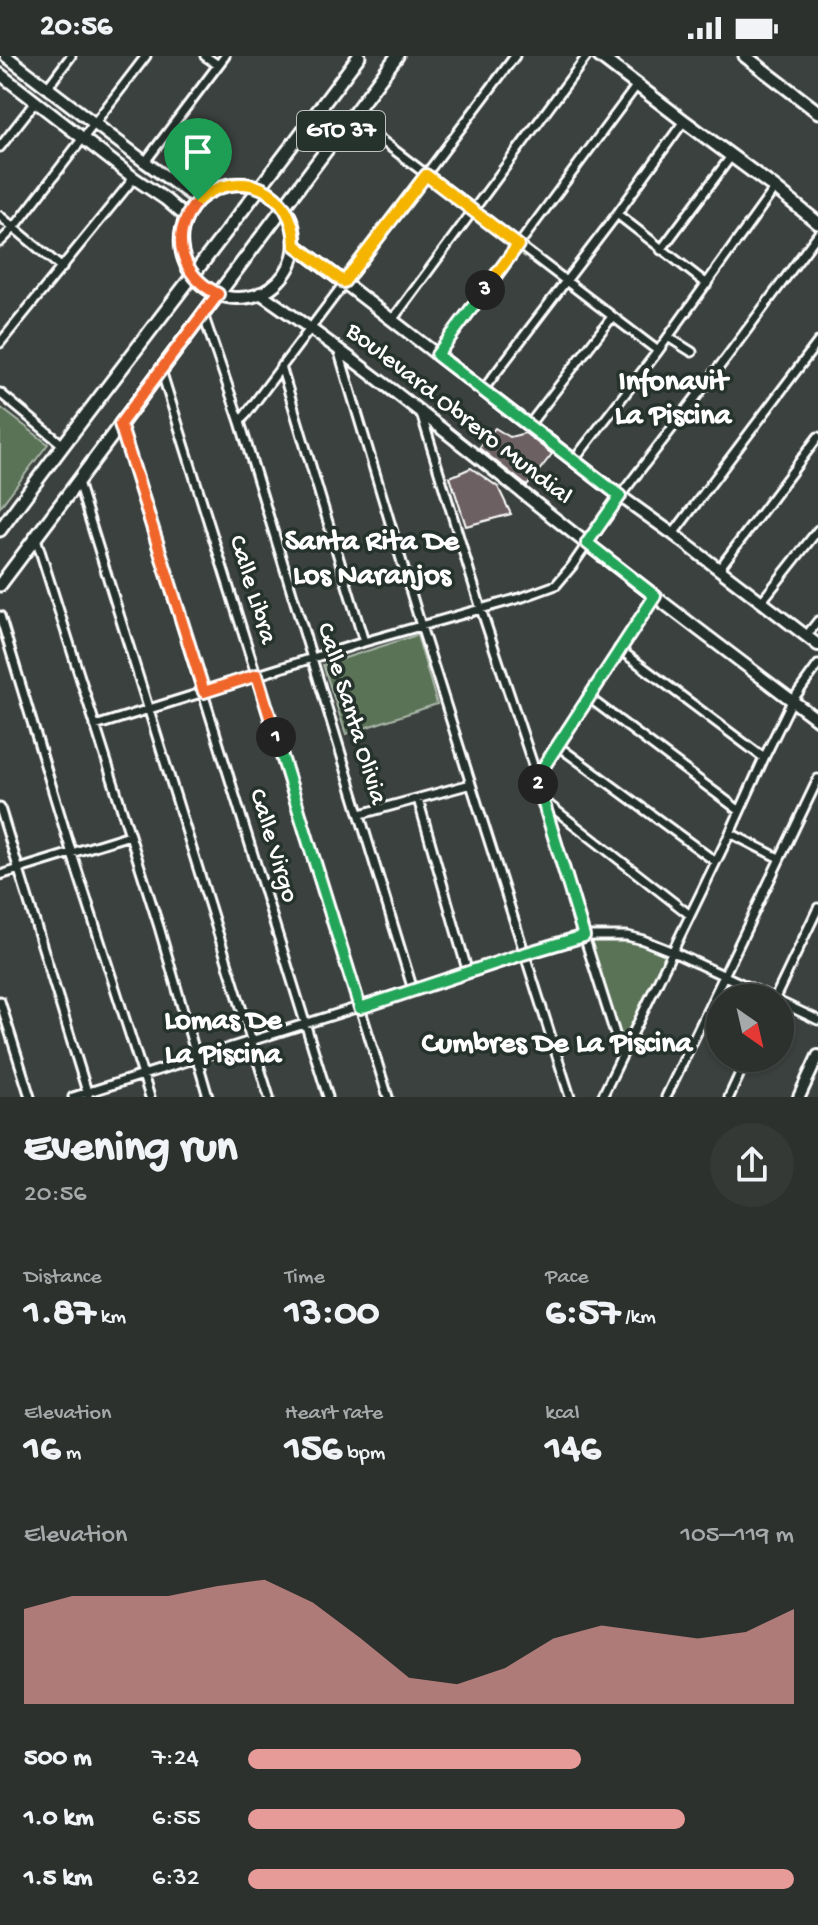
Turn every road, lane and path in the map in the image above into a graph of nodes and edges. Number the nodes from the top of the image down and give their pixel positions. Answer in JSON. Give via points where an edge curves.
{"nodes":[{"id":1,"x":6,"y":56,"type":"edge"},
{"id":2,"x":71,"y":56,"type":"edge"},
{"id":3,"x":146,"y":56,"type":"edge"},
{"id":4,"x":205,"y":56,"type":"edge"},
{"id":5,"x":225,"y":56,"type":"edge"},
{"id":6,"x":359,"y":56,"type":"edge"},
{"id":7,"x":397,"y":56,"type":"edge"},
{"id":8,"x":515,"y":56,"type":"edge"},
{"id":9,"x":587,"y":56,"type":"edge"},
{"id":10,"x":599,"y":56,"type":"edge"},
{"id":11,"x":745,"y":56,"type":"edge"},
{"id":12,"x":218,"y":65,"type":"junction"},
{"id":13,"x":0,"y":74,"type":"edge"},
{"id":14,"x":637,"y":85,"type":"junction"},
{"id":15,"x":47,"y":88,"type":"junction"},
{"id":16,"x":36,"y":101,"type":"junction"},
{"id":17,"x":818,"y":112,"type":"edge"},
{"id":18,"x":351,"y":117,"type":"junction"},
{"id":19,"x":684,"y":121,"type":"junction"},
{"id":20,"x":95,"y":125,"type":"junction"},
{"id":21,"x":84,"y":139,"type":"junction"},
{"id":22,"x":0,"y":147,"type":"edge"},
{"id":23,"x":732,"y":155,"type":"junction"},
{"id":24,"x":145,"y":162,"type":"junction"},
{"id":25,"x":426,"y":175,"type":"junction"},
{"id":26,"x":134,"y":178,"type":"junction"},
{"id":27,"x":261,"y":188,"type":"junction"},
{"id":28,"x":775,"y":188,"type":"junction"},
{"id":29,"x":198,"y":200,"type":"junction"},
{"id":30,"x":284,"y":206,"type":"junction"},
{"id":31,"x":474,"y":210,"type":"junction"},
{"id":32,"x":617,"y":214,"type":"junction"},
{"id":33,"x":0,"y":216,"type":"edge"},
{"id":34,"x":186,"y":217,"type":"junction"},
{"id":35,"x":818,"y":223,"type":"edge"},
{"id":36,"x":14,"y":228,"type":"junction"},
{"id":37,"x":818,"y":234,"type":"edge"},
{"id":38,"x":0,"y":242,"type":"edge"},
{"id":39,"x":295,"y":245,"type":"junction"},
{"id":40,"x":518,"y":245,"type":"junction"},
{"id":41,"x":661,"y":250,"type":"junction"},
{"id":42,"x":62,"y":268,"type":"junction"},
{"id":43,"x":192,"y":275,"type":"junction"},
{"id":44,"x":344,"y":282,"type":"junction"},
{"id":45,"x":566,"y":282,"type":"junction"},
{"id":46,"x":707,"y":284,"type":"junction"},
{"id":47,"x":260,"y":293,"type":"junction"},
{"id":48,"x":218,"y":294,"type":"junction"},
{"id":49,"x":203,"y":314,"type":"junction"},
{"id":50,"x":612,"y":317,"type":"junction"},
{"id":51,"x":393,"y":319,"type":"junction"},
{"id":52,"x":310,"y":327,"type":"junction"},
{"id":53,"x":668,"y":337,"type":"junction"},
{"id":54,"x":818,"y":342,"type":"edge"},
{"id":55,"x":0,"y":343,"type":"edge"},
{"id":56,"x":338,"y":349,"type":"junction"},
{"id":57,"x":658,"y":351,"type":"junction"},
{"id":58,"x":692,"y":352,"type":"dead end"},
{"id":59,"x":437,"y":355,"type":"junction"},
{"id":60,"x":281,"y":366,"type":"junction"},
{"id":61,"x":161,"y":370,"type":"junction"},
{"id":62,"x":483,"y":390,"type":"junction"},
{"id":63,"x":0,"y":393,"type":"edge"},
{"id":64,"x":420,"y":411,"type":"junction"},
{"id":65,"x":240,"y":422,"type":"junction"},
{"id":66,"x":120,"y":424,"type":"junction"},
{"id":67,"x":529,"y":425,"type":"junction"},
{"id":68,"x":818,"y":437,"type":"edge"},
{"id":69,"x":63,"y":445,"type":"junction"},
{"id":70,"x":574,"y":460,"type":"junction"},
{"id":71,"x":78,"y":482,"type":"junction"},
{"id":72,"x":620,"y":496,"type":"junction"},
{"id":73,"x":0,"y":530,"type":"edge"},
{"id":74,"x":818,"y":530,"type":"edge"},
{"id":75,"x":673,"y":534,"type":"junction"},
{"id":76,"x":36,"y":538,"type":"junction"},
{"id":77,"x":587,"y":543,"type":"junction"},
{"id":78,"x":719,"y":569,"type":"junction"},
{"id":79,"x":0,"y":585,"type":"edge"},
{"id":80,"x":655,"y":596,"type":"junction"},
{"id":81,"x":762,"y":601,"type":"junction"},
{"id":82,"x":481,"y":609,"type":"junction"},
{"id":83,"x":0,"y":616,"type":"edge"},
{"id":84,"x":818,"y":621,"type":"edge"},
{"id":85,"x":421,"y":626,"type":"junction"},
{"id":86,"x":807,"y":635,"type":"junction"},
{"id":87,"x":364,"y":642,"type":"junction"},
{"id":88,"x":818,"y":645,"type":"edge"},
{"id":89,"x":619,"y":649,"type":"junction"},
{"id":90,"x":312,"y":658,"type":"junction"},
{"id":91,"x":818,"y":665,"type":"edge"},
{"id":92,"x":257,"y":675,"type":"junction"},
{"id":93,"x":204,"y":692,"type":"junction"},
{"id":94,"x":588,"y":697,"type":"junction"},
{"id":95,"x":792,"y":701,"type":"junction"},
{"id":96,"x":148,"y":709,"type":"junction"},
{"id":97,"x":818,"y":720,"type":"edge"},
{"id":98,"x":95,"y":726,"type":"junction"},
{"id":99,"x":558,"y":746,"type":"junction"},
{"id":100,"x":764,"y":758,"type":"junction"},
{"id":101,"x":537,"y":777,"type":"junction"},
{"id":102,"x":818,"y":779,"type":"edge"},
{"id":103,"x":471,"y":784,"type":"junction"},
{"id":104,"x":418,"y":799,"type":"junction"},
{"id":105,"x":543,"y":800,"type":"junction"},
{"id":106,"x":0,"y":808,"type":"edge"},
{"id":107,"x":740,"y":811,"type":"junction"},
{"id":108,"x":361,"y":814,"type":"junction"},
{"id":109,"x":730,"y":833,"type":"junction"},
{"id":110,"x":130,"y":835,"type":"junction"},
{"id":111,"x":72,"y":854,"type":"junction"},
{"id":112,"x":779,"y":858,"type":"junction"},
{"id":113,"x":716,"y":862,"type":"junction"},
{"id":114,"x":19,"y":869,"type":"junction"},
{"id":115,"x":0,"y":875,"type":"edge"},
{"id":116,"x":818,"y":908,"type":"edge"},
{"id":117,"x":690,"y":915,"type":"junction"},
{"id":118,"x":584,"y":936,"type":"junction"},
{"id":119,"x":673,"y":952,"type":"junction"},
{"id":120,"x":523,"y":954,"type":"junction"},
{"id":121,"x":468,"y":973,"type":"junction"},
{"id":122,"x":722,"y":976,"type":"junction"},
{"id":123,"x":741,"y":984,"type":"edge"},
{"id":124,"x":781,"y":984,"type":"edge"},
{"id":125,"x":413,"y":990,"type":"junction"},
{"id":126,"x":0,"y":1001,"type":"edge"},
{"id":127,"x":360,"y":1008,"type":"junction"},
{"id":128,"x":794,"y":1009,"type":"edge"},
{"id":129,"x":818,"y":1020,"type":"edge"},
{"id":130,"x":306,"y":1025,"type":"junction"},
{"id":131,"x":252,"y":1040,"type":"junction"},
{"id":132,"x":622,"y":1056,"type":"junction"},
{"id":133,"x":818,"y":1056,"type":"edge"},
{"id":134,"x":196,"y":1058,"type":"junction"},
{"id":135,"x":741,"y":1072,"type":"edge"},
{"id":136,"x":143,"y":1075,"type":"junction"},
{"id":137,"x":88,"y":1095,"type":"edge"},
{"id":138,"x":30,"y":1097,"type":"edge"},
{"id":139,"x":73,"y":1097,"type":"edge"},
{"id":140,"x":150,"y":1097,"type":"edge"},
{"id":141,"x":208,"y":1097,"type":"edge"},
{"id":142,"x":269,"y":1097,"type":"edge"},
{"id":143,"x":328,"y":1097,"type":"edge"},
{"id":144,"x":388,"y":1097,"type":"edge"},
{"id":145,"x":570,"y":1097,"type":"edge"},
{"id":146,"x":602,"y":1097,"type":"edge"},
{"id":147,"x":666,"y":1097,"type":"edge"},
{"id":148,"x":729,"y":1097,"type":"edge"},
{"id":149,"x":799,"y":1097,"type":"edge"}],
"edges":[{"from":1,"to":15,"type":"street"},
{"from":2,"to":15,"type":"street"},
{"from":3,"to":20,"type":"street"},
{"from":4,"to":12,"type":"street"},
{"from":5,"to":12,"type":"street"},
{"from":6,"to":27,"type":"main road","number":"GTO 37"},
{"from":7,"to":18,"type":"main road","number":"GTO 37"},
{"from":8,"to":25,"type":"street"},
{"from":9,"to":31,"type":"street"},
{"from":10,"to":14,"type":"main road"},
{"from":11,"to":17,"type":"main road"},
{"from":12,"to":24,"type":"street"},
{"from":13,"to":16,"type":"street"},
{"from":14,"to":19,"type":"main road"},
{"from":14,"to":40,"type":"street"},
{"from":15,"to":20,"type":"street"},
{"from":16,"to":21,"type":"street"},
{"from":16,"to":22,"type":"street"},
{"from":18,"to":25,"type":"street"},
{"from":18,"to":30,"type":"main road","number":"GTO 37"},
{"from":19,"to":23,"type":"main road"},
{"from":19,"to":32,"type":"street"},
{"from":20,"to":21,"type":"street"},
{"from":20,"to":24,"type":"street"},
{"from":21,"to":26,"type":"street"},
{"from":21,"to":36,"type":"street"},
{"from":23,"to":28,"type":"main road"},
{"from":23,"to":41,"type":"street"},
{"from":24,"to":29,"type":"street"},
{"from":25,"to":31,"type":"street"},
{"from":25,"to":44,"type":"street"},
{"from":26,"to":34,"type":"street"},
{"from":26,"to":42,"type":"street"},
{"from":27,"to":29,"type":"street","via":[[221,186]]},
{"from":27,"to":30,"type":"street"},
{"from":27,"to":43,"type":"main road","number":"GTO 37"},
{"from":28,"to":35,"type":"main road"},
{"from":28,"to":46,"type":"street"},
{"from":29,"to":34,"type":"street"},
{"from":30,"to":39,"type":"street"},
{"from":30,"to":48,"type":"main road","number":"GTO 37"},
{"from":31,"to":40,"type":"street"},
{"from":31,"to":51,"type":"street"},
{"from":32,"to":41,"type":"street"},
{"from":32,"to":45,"type":"street"},
{"from":33,"to":36,"type":"street"},
{"from":34,"to":43,"type":"street","via":[[181,247]]},
{"from":36,"to":38,"type":"street"},
{"from":36,"to":42,"type":"street"},
{"from":37,"to":72,"type":"street"},
{"from":39,"to":44,"type":"street","name":"Boulevard Obrero Mundial"},
{"from":39,"to":47,"type":"street","via":[[285,274]]},
{"from":40,"to":45,"type":"street"},
{"from":40,"to":59,"type":"street"},
{"from":41,"to":46,"type":"street"},
{"from":42,"to":55,"type":"street"},
{"from":43,"to":48,"type":"street"},
{"from":43,"to":69,"type":"main road","number":"GTO 37"},
{"from":44,"to":51,"type":"street","name":"Boulevard Obrero Mundial"},
{"from":44,"to":52,"type":"street"},
{"from":45,"to":50,"type":"street"},
{"from":45,"to":62,"type":"street"},
{"from":46,"to":53,"type":"street"},
{"from":47,"to":48,"type":"street","via":[[239,298]]},
{"from":47,"to":52,"type":"street","name":"Boulevard Obrero Mundial"},
{"from":48,"to":49,"type":"main road","number":"GTO 37"},
{"from":49,"to":61,"type":"main road","number":"GTO 37"},
{"from":49,"to":65,"type":"street","name":"Calle Santa Olivia"},
{"from":50,"to":57,"type":"street"},
{"from":50,"to":67,"type":"street"},
{"from":51,"to":59,"type":"street","name":"Boulevard Obrero Mundial"},
{"from":52,"to":56,"type":"street","name":"Boulevard Obrero Mundial"},
{"from":52,"to":60,"type":"street"},
{"from":53,"to":57,"type":"street"},
{"from":53,"to":58,"type":"street"},
{"from":54,"to":75,"type":"street"},
{"from":56,"to":64,"type":"street","name":"Boulevard Obrero Mundial"},
{"from":56,"to":85,"type":"street"},
{"from":57,"to":70,"type":"street"},
{"from":59,"to":62,"type":"street","name":"Boulevard Obrero Mundial"},
{"from":60,"to":65,"type":"street"},
{"from":60,"to":87,"type":"street"},
{"from":61,"to":66,"type":"main road","number":"GTO 37"},
{"from":61,"to":92,"type":"street","name":"Calle Libra"},
{"from":62,"to":67,"type":"street","name":"Boulevard Obrero Mundial"},
{"from":63,"to":69,"type":"street"},
{"from":64,"to":77,"type":"street","name":"Boulevard Obrero Mundial"},
{"from":64,"to":82,"type":"street"},
{"from":65,"to":90,"type":"street","name":"Calle Santa Olivia"},
{"from":66,"to":71,"type":"main road","number":"GTO 37"},
{"from":66,"to":93,"type":"street","name":"Calle Virgo"},
{"from":67,"to":70,"type":"street","name":"Boulevard Obrero Mundial"},
{"from":68,"to":78,"type":"street"},
{"from":69,"to":73,"type":"main road","number":"GTO 37"},
{"from":70,"to":72,"type":"street","name":"Boulevard Obrero Mundial"},
{"from":71,"to":76,"type":"main road","number":"GTO 37"},
{"from":71,"to":96,"type":"street"},
{"from":72,"to":75,"type":"street","name":"Boulevard Obrero Mundial"},
{"from":72,"to":77,"type":"street"},
{"from":74,"to":81,"type":"street"},
{"from":75,"to":78,"type":"street","name":"Boulevard Obrero Mundial"},
{"from":76,"to":79,"type":"main road","number":"GTO 37"},
{"from":76,"to":98,"type":"street"},
{"from":77,"to":80,"type":"street","name":"Boulevard Obrero Mundial"},
{"from":77,"to":82,"type":"street","via":[[552,588]]},
{"from":78,"to":81,"type":"street","name":"Boulevard Obrero Mundial"},
{"from":80,"to":89,"type":"street"},
{"from":80,"to":95,"type":"street","name":"Boulevard Obrero Mundial"},
{"from":81,"to":86,"type":"street","name":"Boulevard Obrero Mundial"},
{"from":82,"to":85,"type":"street"},
{"from":82,"to":101,"type":"street"},
{"from":83,"to":111,"type":"street"},
{"from":84,"to":86,"type":"street"},
{"from":85,"to":87,"type":"street"},
{"from":85,"to":103,"type":"street"},
{"from":86,"to":88,"type":"street","name":"Boulevard Obrero Mundial"},
{"from":87,"to":90,"type":"street"},
{"from":89,"to":94,"type":"street"},
{"from":89,"to":100,"type":"street"},
{"from":90,"to":92,"type":"street"},
{"from":90,"to":108,"type":"street","name":"Calle Santa Olivia"},
{"from":91,"to":95,"type":"street"},
{"from":92,"to":93,"type":"street"},
{"from":92,"to":127,"type":"street","name":"Calle Libra"},
{"from":93,"to":96,"type":"street"},
{"from":93,"to":130,"type":"street","name":"Calle Virgo"},
{"from":94,"to":99,"type":"street"},
{"from":94,"to":107,"type":"street"},
{"from":95,"to":97,"type":"street","name":"Boulevard Obrero Mundial"},
{"from":95,"to":100,"type":"street"},
{"from":96,"to":98,"type":"street"},
{"from":96,"to":131,"type":"street"},
{"from":98,"to":110,"type":"street"},
{"from":99,"to":101,"type":"street"},
{"from":99,"to":113,"type":"street"},
{"from":100,"to":107,"type":"street"},
{"from":101,"to":105,"type":"street"},
{"from":102,"to":112,"type":"street"},
{"from":103,"to":104,"type":"street"},
{"from":103,"to":120,"type":"street"},
{"from":104,"to":108,"type":"street"},
{"from":104,"to":121,"type":"street"},
{"from":105,"to":117,"type":"street"},
{"from":105,"to":118,"type":"street"},
{"from":106,"to":114,"type":"street"},
{"from":107,"to":109,"type":"street"},
{"from":108,"to":125,"type":"street","name":"Calle Santa Olivia"},
{"from":109,"to":112,"type":"street"},
{"from":109,"to":113,"type":"street"},
{"from":110,"to":111,"type":"street"},
{"from":110,"to":134,"type":"street"},
{"from":111,"to":114,"type":"street"},
{"from":111,"to":136,"type":"street"},
{"from":112,"to":122,"type":"street"},
{"from":113,"to":117,"type":"street"},
{"from":114,"to":115,"type":"street"},
{"from":114,"to":137,"type":"street"},
{"from":116,"to":124,"type":"street"},
{"from":117,"to":119,"type":"street"},
{"from":118,"to":119,"type":"street","via":[[627,936]]},
{"from":118,"to":120,"type":"street"},
{"from":118,"to":132,"type":"street"},
{"from":119,"to":122,"type":"street"},
{"from":119,"to":132,"type":"street"},
{"from":120,"to":121,"type":"street"},
{"from":120,"to":145,"type":"street"},
{"from":121,"to":125,"type":"street"},
{"from":122,"to":123,"type":"street"},
{"from":122,"to":147,"type":"street"},
{"from":125,"to":127,"type":"street"},
{"from":126,"to":138,"type":"street"},
{"from":127,"to":130,"type":"street"},
{"from":127,"to":144,"type":"street","name":"Calle Libra"},
{"from":128,"to":129,"type":"street"},
{"from":130,"to":131,"type":"street"},
{"from":130,"to":143,"type":"street","name":"Calle Virgo"},
{"from":131,"to":134,"type":"street"},
{"from":131,"to":142,"type":"street"},
{"from":132,"to":146,"type":"street"},
{"from":133,"to":149,"type":"street"},
{"from":134,"to":136,"type":"street"},
{"from":134,"to":141,"type":"street"},
{"from":135,"to":148,"type":"street"},
{"from":136,"to":137,"type":"street"},
{"from":136,"to":140,"type":"street"},
{"from":137,"to":139,"type":"street"}]}
